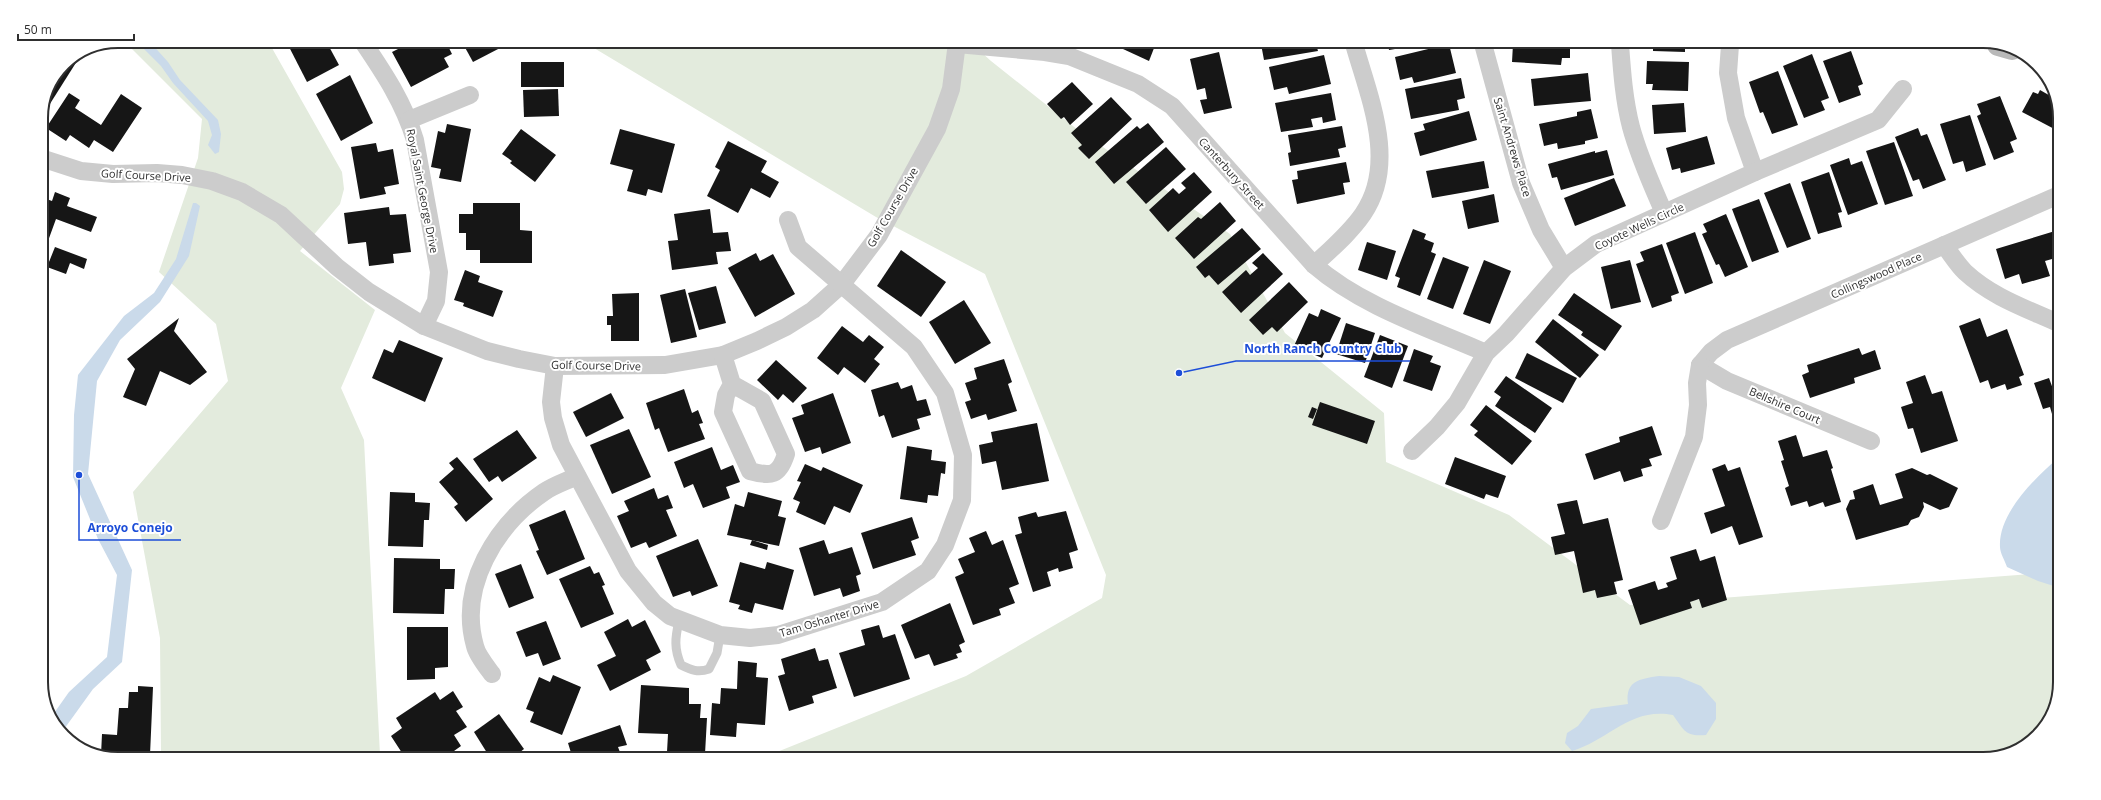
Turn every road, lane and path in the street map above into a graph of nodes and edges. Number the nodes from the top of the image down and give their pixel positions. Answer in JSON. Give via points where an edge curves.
{"nodes":[{"id":1,"x":367,"y":48,"type":"edge"},
{"id":2,"x":956,"y":48,"type":"edge"},
{"id":3,"x":1006,"y":48,"type":"edge"},
{"id":4,"x":1355,"y":48,"type":"edge"},
{"id":5,"x":1484,"y":48,"type":"edge"},
{"id":6,"x":1620,"y":48,"type":"edge"},
{"id":7,"x":1730,"y":48,"type":"edge"},
{"id":8,"x":1071,"y":50,"type":"edge"},
{"id":9,"x":1903,"y":89,"type":"dead end"},
{"id":10,"x":470,"y":95,"type":"dead end"},
{"id":11,"x":409,"y":120,"type":"junction"},
{"id":12,"x":48,"y":160,"type":"edge"},
{"id":13,"x":1755,"y":172,"type":"junction"},
{"id":14,"x":2053,"y":198,"type":"edge"},
{"id":15,"x":1664,"y":213,"type":"junction"},
{"id":16,"x":788,"y":220,"type":"dead end"},
{"id":17,"x":1944,"y":245,"type":"junction"},
{"id":18,"x":1314,"y":265,"type":"junction"},
{"id":19,"x":1564,"y":268,"type":"junction"},
{"id":20,"x":842,"y":284,"type":"junction"},
{"id":21,"x":2053,"y":321,"type":"edge"},
{"id":22,"x":424,"y":326,"type":"junction"},
{"id":23,"x":1486,"y":353,"type":"junction"},
{"id":24,"x":723,"y":355,"type":"junction"},
{"id":25,"x":1700,"y":365,"type":"junction"},
{"id":26,"x":556,"y":366,"type":"junction"},
{"id":27,"x":732,"y":384,"type":"junction"},
{"id":28,"x":1871,"y":441,"type":"dead end"},
{"id":29,"x":1412,"y":451,"type":"dead end"},
{"id":30,"x":577,"y":476,"type":"junction"},
{"id":31,"x":1661,"y":522,"type":"dead end"},
{"id":32,"x":679,"y":621,"type":"junction"},
{"id":33,"x":720,"y":635,"type":"junction"},
{"id":34,"x":492,"y":674,"type":"dead end"}],
"edges":[{"from":1,"to":11,"type":"street","name":"Royal Saint George Drive","via":[[399,98]]},
{"from":2,"to":20,"type":"street","name":"Golf Course Drive","via":[[952,89],[937,129],[879,235]]},
{"from":3,"to":8,"type":"street","name":"Canterbury Street","via":[[1045,52]]},
{"from":4,"to":18,"type":"street","via":[[1378,134],[1380,166],[1375,190],[1363,214]]},
{"from":5,"to":19,"type":"street","name":"Saint Andrews Place","via":[[1521,182],[1541,230]]},
{"from":6,"to":15,"type":"street","via":[[1624,90],[1631,126],[1640,157]]},
{"from":7,"to":13,"type":"street","via":[[1728,73],[1736,118]]},
{"from":8,"to":18,"type":"street","name":"Canterbury Street","via":[[1138,84],[1172,106]]},
{"from":9,"to":13,"type":"street","name":"Coyote Wells Circle","via":[[1878,120]]},
{"from":10,"to":11,"type":"street"},
{"from":11,"to":22,"type":"street","name":"Royal Saint George Drive","via":[[415,140],[439,272],[436,301]]},
{"from":12,"to":22,"type":"street","name":"Golf Course Drive","via":[[87,172],[182,175],[212,181],[242,192],[281,215],[337,267],[369,292]]},
{"from":13,"to":15,"type":"street","name":"Coyote Wells Circle"},
{"from":14,"to":17,"type":"street","name":"Collingswood Place"},
{"from":15,"to":19,"type":"street","name":"Coyote Wells Circle","via":[[1596,244]]},
{"from":16,"to":20,"type":"street","name":"Tam Oshanter Drive","via":[[798,247]]},
{"from":17,"to":21,"type":"street","via":[[1964,271],[1986,289],[2002,299]]},
{"from":17,"to":25,"type":"street","name":"Collingswood Place","via":[[1727,340],[1711,352]]},
{"from":18,"to":23,"type":"street","name":"Canterbury Street","via":[[1357,296]]},
{"from":19,"to":23,"type":"street","name":"Coyote Wells Circle"},
{"from":20,"to":24,"type":"street","name":"Golf Course Drive","via":[[813,310],[786,327]]},
{"from":20,"to":33,"type":"street","name":"Tam Oshanter Drive","via":[[914,347],[945,393],[963,455],[962,500],[945,545],[928,571],[882,602],[778,635],[750,638]]},
{"from":22,"to":26,"type":"street","name":"Golf Course Drive","via":[[487,351]]},
{"from":23,"to":29,"type":"street","name":"Coyote Wells Circle","via":[[1457,403]]},
{"from":24,"to":26,"type":"street","name":"Golf Course Drive","via":[[665,365]]},
{"from":24,"to":27,"type":"street"},
{"from":25,"to":28,"type":"street","name":"Bellshire Court","via":[[1727,381]]},
{"from":25,"to":31,"type":"street","via":[[1694,437]]},
{"from":26,"to":30,"type":"street","name":"Tam Oshanter Drive","via":[[551,402],[553,418],[562,445]]},
{"from":27,"to":27,"type":"street","via":[[726,395],[724,412],[750,471],[764,475],[776,473],[782,466],[786,454],[762,401]]},
{"from":30,"to":32,"type":"street","name":"Tam Oshanter Drive","via":[[632,577],[654,603]]},
{"from":30,"to":34,"type":"street","via":[[546,491],[521,510],[487,553],[476,581],[470,620],[475,647]]},
{"from":32,"to":33,"type":"street","name":"Tam Oshanter Drive"},
{"from":32,"to":33,"type":"lane","via":[[675,636],[676,653],[681,665],[689,669],[701,672],[709,669],[717,653]]}]}
